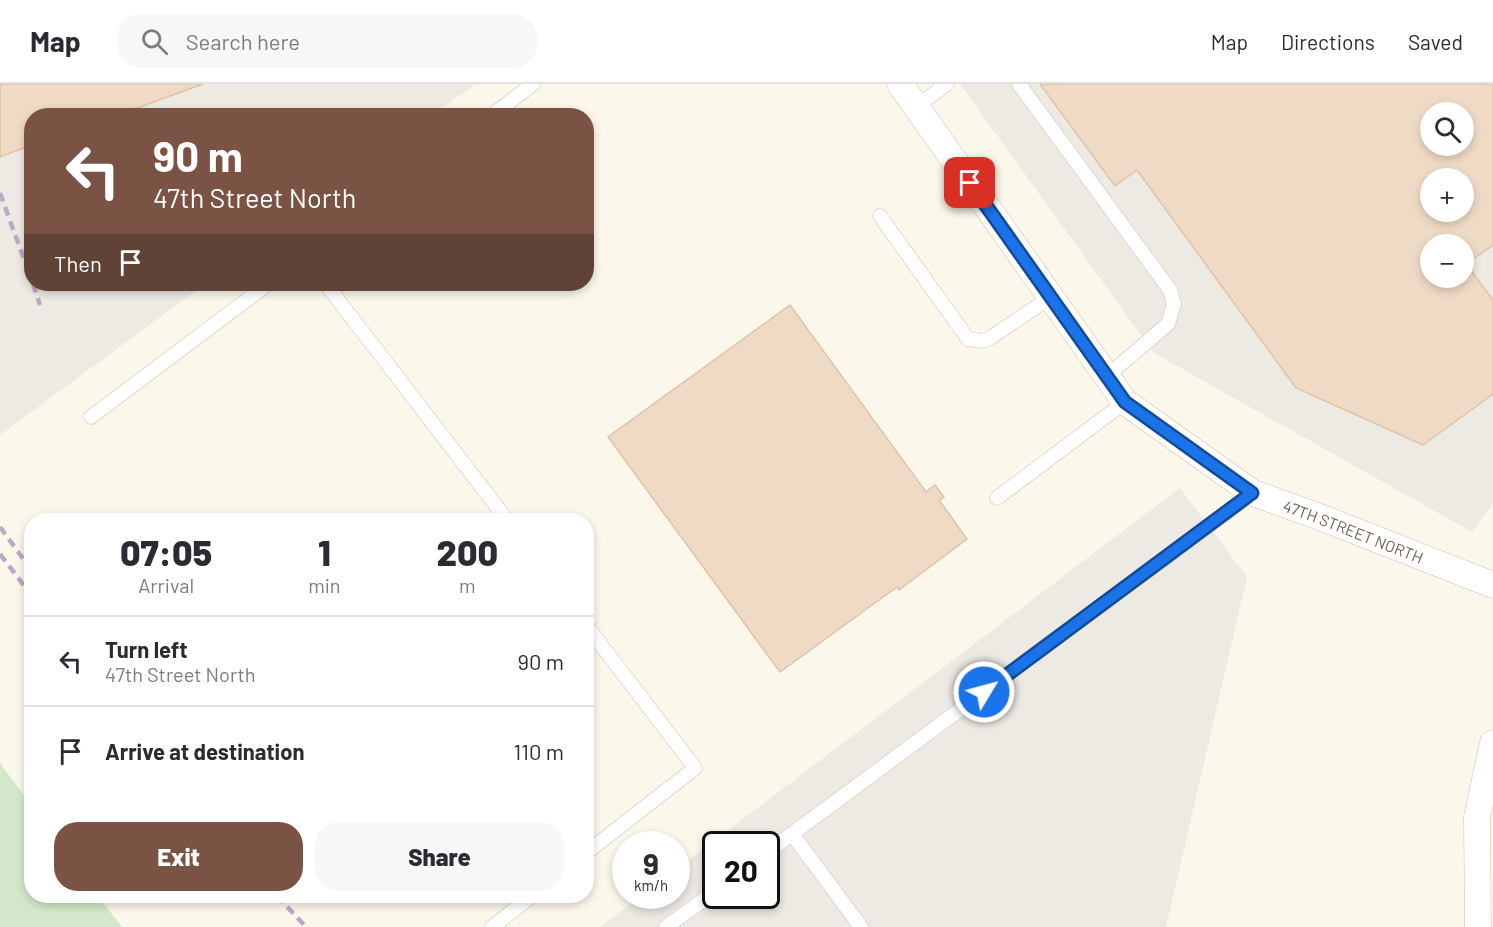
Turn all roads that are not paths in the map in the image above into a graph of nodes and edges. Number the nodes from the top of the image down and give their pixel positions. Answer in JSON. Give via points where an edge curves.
{"nodes":[{"id":1,"x":533,"y":84,"type":"edge"},
{"id":2,"x":900,"y":84,"type":"edge"},
{"id":3,"x":947,"y":84,"type":"edge"},
{"id":4,"x":1019,"y":84,"type":"edge"},
{"id":5,"x":916,"y":107,"type":"junction"},
{"id":6,"x":502,"y":108,"type":"edge"},
{"id":7,"x":880,"y":216,"type":"dead end"},
{"id":8,"x":259,"y":291,"type":"edge"},
{"id":9,"x":331,"y":291,"type":"edge"},
{"id":10,"x":1051,"y":297,"type":"junction"},
{"id":11,"x":1107,"y":376,"type":"junction"},
{"id":12,"x":1125,"y":402,"type":"junction"},
{"id":13,"x":91,"y":417,"type":"dead end"},
{"id":14,"x":1252,"y":493,"type":"junction"},
{"id":15,"x":997,"y":498,"type":"dead end"},
{"id":16,"x":502,"y":513,"type":"edge"},
{"id":17,"x":1493,"y":585,"type":"edge"},
{"id":18,"x":594,"y":635,"type":"edge"},
{"id":19,"x":1493,"y":742,"type":"edge"},
{"id":20,"x":1485,"y":823,"type":"edge"},
{"id":21,"x":792,"y":834,"type":"junction"},
{"id":22,"x":780,"y":843,"type":"edge"},
{"id":23,"x":594,"y":847,"type":"edge"},
{"id":24,"x":702,"y":901,"type":"edge"},
{"id":25,"x":523,"y":903,"type":"edge"},
{"id":26,"x":492,"y":927,"type":"edge"},
{"id":27,"x":666,"y":927,"type":"edge"},
{"id":28,"x":861,"y":927,"type":"edge"},
{"id":29,"x":1478,"y":927,"type":"edge"}],
"edges":[{"from":1,"to":6,"type":"lane"},
{"from":2,"to":5,"type":"street","name":"47TH STREET NORTH"},
{"from":3,"to":5,"type":"lane"},
{"from":4,"to":11,"type":"lane","via":[[1170,290],[1174,304],[1168,324]]},
{"from":5,"to":10,"type":"street","name":"47TH STREET NORTH"},
{"from":7,"to":10,"type":"lane","via":[[968,339],[990,338]]},
{"from":8,"to":13,"type":"lane"},
{"from":9,"to":16,"type":"lane"},
{"from":10,"to":11,"type":"street","name":"47TH STREET NORTH"},
{"from":11,"to":12,"type":"street","name":"47TH STREET NORTH"},
{"from":12,"to":14,"type":"street","name":"47TH STREET NORTH"},
{"from":12,"to":15,"type":"lane"},
{"from":14,"to":17,"type":"street","name":"47TH STREET NORTH"},
{"from":14,"to":21,"type":"lane"},
{"from":18,"to":23,"type":"lane","via":[[695,768]]},
{"from":19,"to":20,"type":"street"},
{"from":20,"to":29,"type":"street"},
{"from":21,"to":22,"type":"lane"},
{"from":21,"to":28,"type":"lane"},
{"from":24,"to":27,"type":"lane"},
{"from":25,"to":26,"type":"lane"}]}
